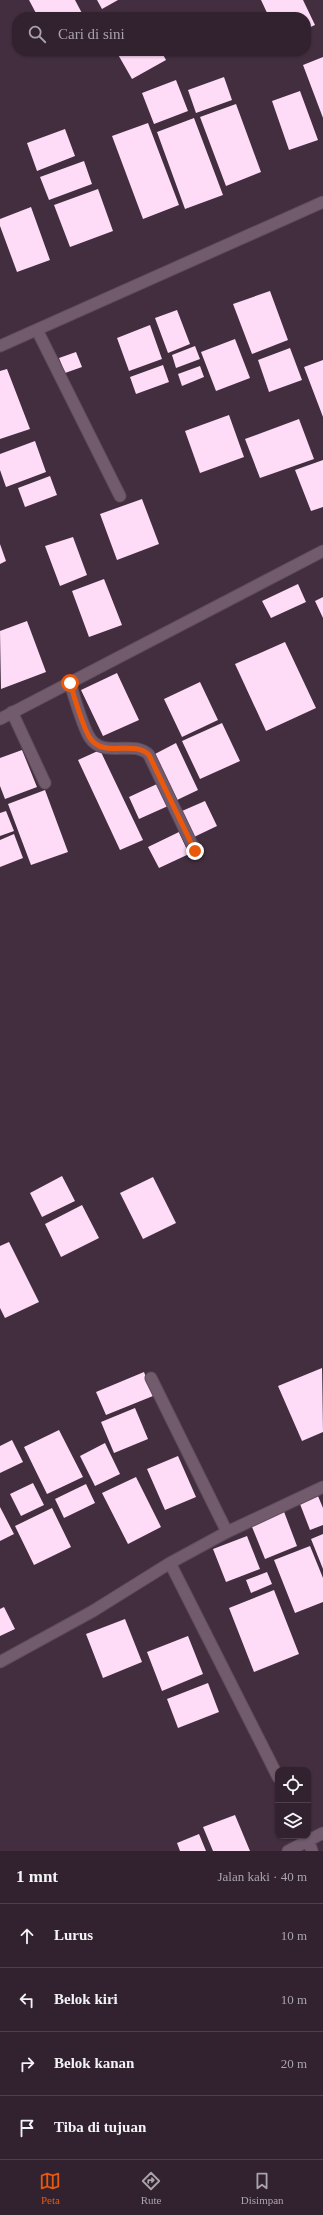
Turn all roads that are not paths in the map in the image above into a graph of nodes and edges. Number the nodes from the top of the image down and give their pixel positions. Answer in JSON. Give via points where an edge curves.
{"nodes":[{"id":1,"x":323,"y":202,"type":"edge"},
{"id":2,"x":37,"y":330,"type":"junction"},
{"id":3,"x":0,"y":346,"type":"edge"},
{"id":4,"x":120,"y":496,"type":"dead end"},
{"id":5,"x":323,"y":551,"type":"edge"},
{"id":6,"x":70,"y":683,"type":"junction"},
{"id":7,"x":12,"y":712,"type":"junction"},
{"id":8,"x":0,"y":719,"type":"edge"},
{"id":9,"x":46,"y":783,"type":"dead end"},
{"id":10,"x":195,"y":851,"type":"dead end"},
{"id":11,"x":151,"y":1378,"type":"dead end"},
{"id":12,"x":323,"y":1487,"type":"edge"},
{"id":13,"x":227,"y":1532,"type":"junction"},
{"id":14,"x":170,"y":1563,"type":"junction"},
{"id":15,"x":0,"y":1662,"type":"edge"},
{"id":16,"x":275,"y":1771,"type":"edge"},
{"id":17,"x":323,"y":1833,"type":"edge"},
{"id":18,"x":311,"y":1837,"type":"edge"},
{"id":19,"x":306,"y":1839,"type":"edge"},
{"id":20,"x":308,"y":1839,"type":"edge"},
{"id":21,"x":288,"y":1851,"type":"edge"},
{"id":22,"x":312,"y":1851,"type":"edge"}],
"edges":[{"from":1,"to":2,"type":"street"},
{"from":2,"to":3,"type":"street"},
{"from":2,"to":4,"type":"street"},
{"from":5,"to":6,"type":"street"},
{"from":6,"to":7,"type":"street"},
{"from":6,"to":10,"type":"street","via":[[90,739],[107,749],[138,748],[144,749],[149,755]]},
{"from":7,"to":8,"type":"street"},
{"from":7,"to":9,"type":"street"},
{"from":11,"to":13,"type":"street"},
{"from":12,"to":13,"type":"street"},
{"from":13,"to":14,"type":"street"},
{"from":14,"to":15,"type":"street","via":[[93,1611]]},
{"from":14,"to":16,"type":"street"},
{"from":17,"to":18,"type":"street"},
{"from":19,"to":21,"type":"street"},
{"from":20,"to":22,"type":"street"}]}
